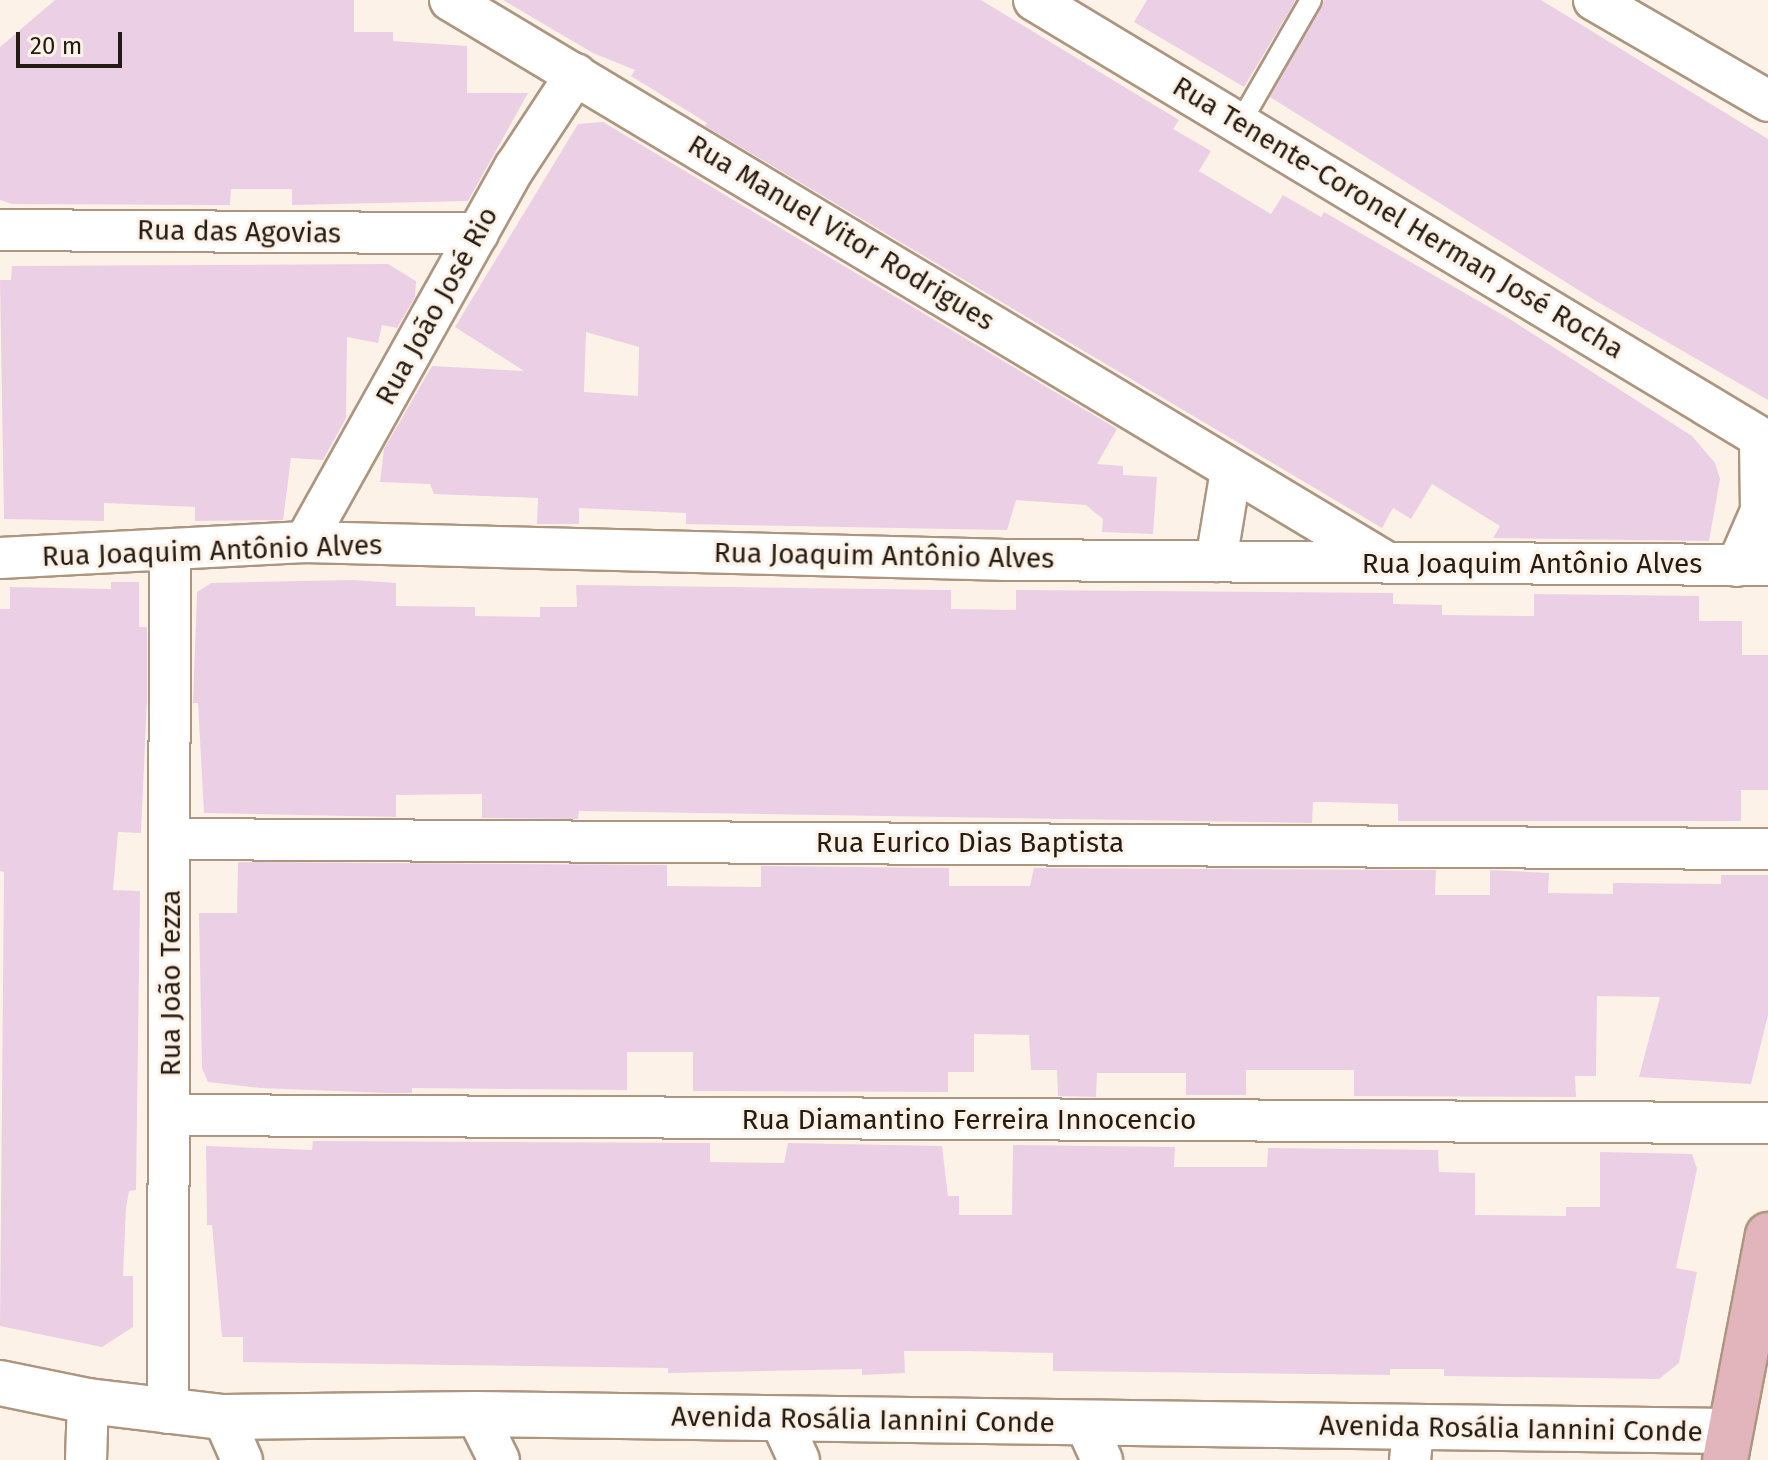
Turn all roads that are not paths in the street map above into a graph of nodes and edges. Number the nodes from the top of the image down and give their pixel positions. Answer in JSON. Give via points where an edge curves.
{"nodes":[{"id":1,"x":450,"y":0,"type":"edge"},
{"id":2,"x":1034,"y":0,"type":"edge"},
{"id":3,"x":1311,"y":0,"type":"edge"},
{"id":4,"x":1594,"y":0,"type":"edge"},
{"id":5,"x":576,"y":74,"type":"junction"},
{"id":6,"x":1768,"y":101,"type":"edge"},
{"id":7,"x":1240,"y":123,"type":"junction"},
{"id":8,"x":0,"y":230,"type":"edge"},
{"id":9,"x":478,"y":233,"type":"junction"},
{"id":10,"x":1764,"y":440,"type":"edge"},
{"id":11,"x":1231,"y":470,"type":"junction"},
{"id":12,"x":305,"y":542,"type":"junction"},
{"id":13,"x":170,"y":553,"type":"junction"},
{"id":14,"x":0,"y":558,"type":"edge"},
{"id":15,"x":1216,"y":561,"type":"junction"},
{"id":16,"x":1389,"y":563,"type":"junction"},
{"id":17,"x":1753,"y":566,"type":"edge"},
{"id":18,"x":172,"y":839,"type":"junction"},
{"id":19,"x":1768,"y":849,"type":"edge"},
{"id":20,"x":170,"y":1115,"type":"junction"},
{"id":21,"x":1768,"y":1123,"type":"edge"},
{"id":22,"x":1768,"y":1235,"type":"edge"},
{"id":23,"x":0,"y":1383,"type":"edge"},
{"id":24,"x":88,"y":1401,"type":"junction"},
{"id":25,"x":168,"y":1413,"type":"junction"},
{"id":26,"x":476,"y":1414,"type":"junction"},
{"id":27,"x":223,"y":1417,"type":"junction"},
{"id":28,"x":780,"y":1419,"type":"junction"},
{"id":29,"x":1094,"y":1442,"type":"edge"},
{"id":30,"x":1412,"y":1444,"type":"edge"},
{"id":31,"x":1727,"y":1446,"type":"edge"},
{"id":32,"x":86,"y":1460,"type":"edge"},
{"id":33,"x":242,"y":1460,"type":"edge"},
{"id":34,"x":499,"y":1460,"type":"edge"},
{"id":35,"x":799,"y":1460,"type":"edge"}],
"edges":[{"from":1,"to":5,"type":"street","name":"Rua Manuel Vitor Rodrigues"},
{"from":2,"to":7,"type":"street","name":"Rua Tenente-Coronel Herman José Rocha"},
{"from":3,"to":7,"type":"lane"},
{"from":4,"to":6,"type":"street"},
{"from":5,"to":9,"type":"street","name":"Rua João José Rio"},
{"from":5,"to":11,"type":"street","name":"Rua Manuel Vitor Rodrigues"},
{"from":7,"to":10,"type":"street","name":"Rua Tenente-Coronel Herman José Rocha"},
{"from":8,"to":9,"type":"street","name":"Rua das Agovias"},
{"from":9,"to":12,"type":"street","name":"Rua João José Rio"},
{"from":10,"to":17,"type":"street","name":"Rua Tenente-Coronel Herman José Rocha"},
{"from":11,"to":15,"type":"street"},
{"from":11,"to":16,"type":"street","name":"Rua Manuel Vitor Rodrigues"},
{"from":12,"to":13,"type":"street","name":"Rua Joaquim Antônio Alves"},
{"from":12,"to":15,"type":"street","name":"Rua Joaquim Antônio Alves"},
{"from":13,"to":14,"type":"street","name":"Rua Joaquim Antônio Alves"},
{"from":13,"to":18,"type":"street","name":"Rua João Tezza"},
{"from":15,"to":16,"type":"street","name":"Rua Joaquim Antônio Alves"},
{"from":16,"to":17,"type":"street","name":"Rua Joaquim Antônio Alves"},
{"from":18,"to":19,"type":"street","name":"Rua Eurico Dias Baptista"},
{"from":18,"to":20,"type":"street","name":"Rua João Tezza"},
{"from":20,"to":21,"type":"street","name":"Rua Diamantino Ferreira Innocencio"},
{"from":20,"to":25,"type":"street","name":"Rua João Tezza"},
{"from":22,"to":31,"type":"main road"},
{"from":23,"to":24,"type":"street","name":"Avenida Rosália Iannini Conde"},
{"from":24,"to":25,"type":"street","name":"Avenida Rosália Iannini Conde"},
{"from":24,"to":32,"type":"street"},
{"from":25,"to":27,"type":"street","name":"Avenida Rosália Iannini Conde"},
{"from":26,"to":27,"type":"street","name":"Avenida Rosália Iannini Conde"},
{"from":26,"to":28,"type":"street","name":"Avenida Rosália Iannini Conde"},
{"from":26,"to":34,"type":"street"},
{"from":27,"to":33,"type":"street"},
{"from":28,"to":29,"type":"street","name":"Avenida Rosália Iannini Conde"},
{"from":28,"to":35,"type":"street"},
{"from":29,"to":30,"type":"street","name":"Avenida Rosália Iannini Conde"},
{"from":30,"to":31,"type":"street","name":"Avenida Rosália Iannini Conde"}]}
